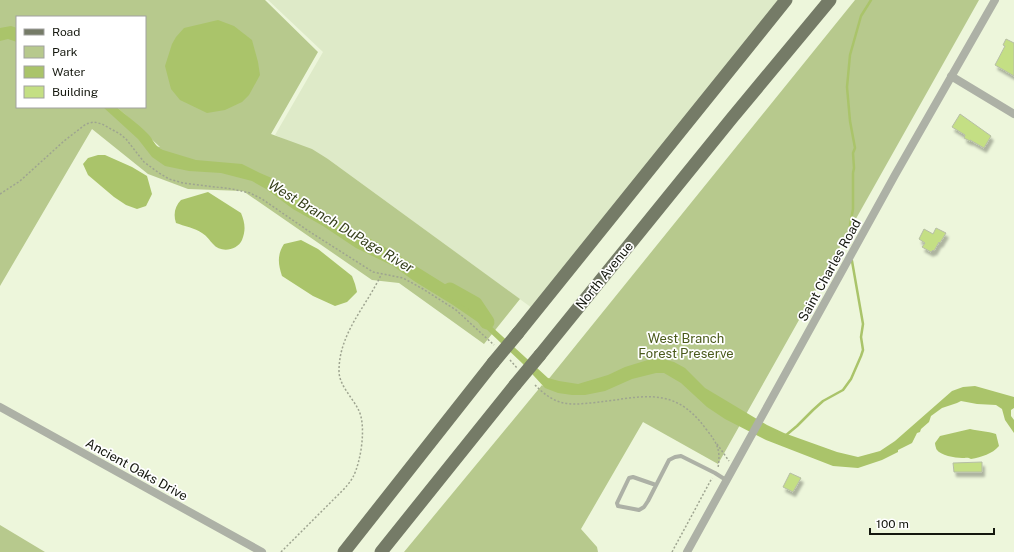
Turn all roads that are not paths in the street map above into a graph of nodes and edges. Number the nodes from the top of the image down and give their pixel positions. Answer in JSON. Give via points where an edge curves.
{"nodes":[{"id":1,"x":786,"y":0,"type":"edge"},
{"id":2,"x":830,"y":0,"type":"edge"},
{"id":3,"x":995,"y":0,"type":"edge"},
{"id":4,"x":951,"y":76,"type":"junction"},
{"id":5,"x":1014,"y":114,"type":"edge"},
{"id":6,"x":0,"y":407,"type":"edge"},
{"id":7,"x":726,"y":480,"type":"junction"},
{"id":8,"x":656,"y":485,"type":"junction"},
{"id":9,"x":262,"y":552,"type":"edge"},
{"id":10,"x":344,"y":552,"type":"edge"},
{"id":11,"x":382,"y":552,"type":"edge"},
{"id":12,"x":687,"y":552,"type":"edge"}],
"edges":[{"from":1,"to":10,"type":"main road","bridge":true},
{"from":2,"to":11,"type":"main road","name":"North Avenue","bridge":true,"via":[[540,354]]},
{"from":3,"to":4,"type":"street","name":"Saint Charles Road"},
{"from":4,"to":5,"type":"street"},
{"from":4,"to":7,"type":"street","name":"Saint Charles Road"},
{"from":6,"to":9,"type":"street","name":"Ancient Oaks Drive"},
{"from":7,"to":8,"type":"lane","via":[[678,456],[669,460]]},
{"from":7,"to":12,"type":"street","name":"Saint Charles Road"},
{"from":8,"to":8,"type":"lane","via":[[644,507],[639,510],[618,506],[629,478]]}]}
